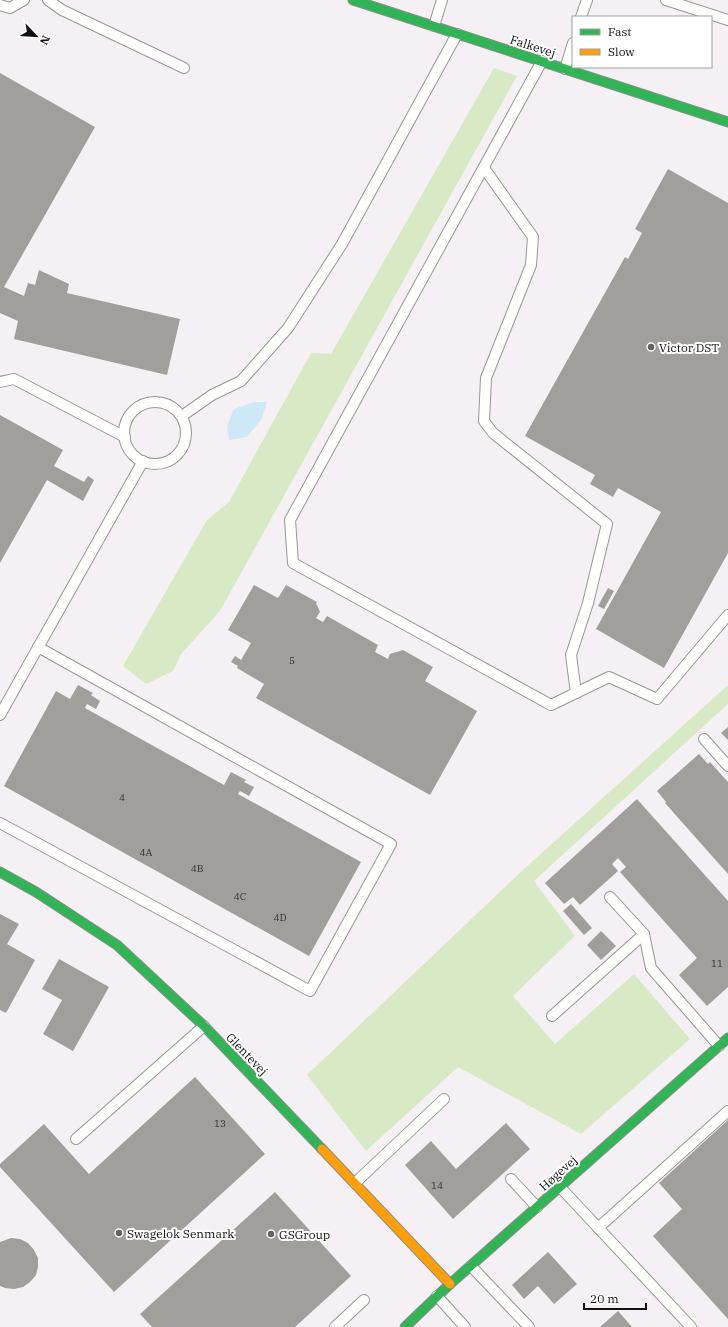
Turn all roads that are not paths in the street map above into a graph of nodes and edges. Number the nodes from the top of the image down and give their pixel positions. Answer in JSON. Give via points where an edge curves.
{"nodes":[{"id":1,"x":24,"y":0,"type":"edge"},
{"id":2,"x":48,"y":0,"type":"edge"},
{"id":3,"x":353,"y":0,"type":"edge"},
{"id":4,"x":442,"y":0,"type":"edge"},
{"id":5,"x":586,"y":0,"type":"edge"},
{"id":6,"x":666,"y":0,"type":"edge"},
{"id":7,"x":0,"y":5,"type":"edge"},
{"id":8,"x":581,"y":16,"type":"edge"},
{"id":9,"x":728,"y":20,"type":"edge"},
{"id":10,"x":434,"y":26,"type":"junction"},
{"id":11,"x":457,"y":34,"type":"junction"},
{"id":12,"x":572,"y":46,"type":"edge"},
{"id":13,"x":542,"y":61,"type":"junction"},
{"id":14,"x":184,"y":68,"type":"dead end"},
{"id":15,"x":565,"y":69,"type":"junction"},
{"id":16,"x":727,"y":119,"type":"edge"},
{"id":17,"x":484,"y":168,"type":"junction"},
{"id":18,"x":0,"y":382,"type":"edge"},
{"id":19,"x":182,"y":416,"type":"junction"},
{"id":20,"x":125,"y":437,"type":"junction"},
{"id":21,"x":142,"y":461,"type":"junction"},
{"id":22,"x":728,"y":615,"type":"edge"},
{"id":23,"x":38,"y":647,"type":"junction"},
{"id":24,"x":576,"y":693,"type":"junction"},
{"id":25,"x":0,"y":715,"type":"edge"},
{"id":26,"x":704,"y":739,"type":"dead end"},
{"id":27,"x":728,"y":766,"type":"edge"},
{"id":28,"x":0,"y":823,"type":"edge"},
{"id":29,"x":0,"y":872,"type":"edge"},
{"id":30,"x":610,"y":897,"type":"dead end"},
{"id":31,"x":644,"y":934,"type":"junction"},
{"id":32,"x":552,"y":1016,"type":"dead end"},
{"id":33,"x":204,"y":1026,"type":"junction"},
{"id":34,"x":728,"y":1038,"type":"edge"},
{"id":35,"x":719,"y":1046,"type":"junction"},
{"id":36,"x":444,"y":1099,"type":"dead end"},
{"id":37,"x":728,"y":1111,"type":"edge"},
{"id":38,"x":76,"y":1139,"type":"dead end"},
{"id":39,"x":511,"y":1179,"type":"dead end"},
{"id":40,"x":355,"y":1183,"type":"junction"},
{"id":41,"x":560,"y":1187,"type":"junction"},
{"id":42,"x":537,"y":1207,"type":"junction"},
{"id":43,"x":598,"y":1228,"type":"junction"},
{"id":44,"x":471,"y":1266,"type":"junction"},
{"id":45,"x":450,"y":1284,"type":"junction"},
{"id":46,"x":437,"y":1296,"type":"junction"},
{"id":47,"x":364,"y":1300,"type":"dead end"},
{"id":48,"x":335,"y":1327,"type":"edge"},
{"id":49,"x":405,"y":1327,"type":"edge"},
{"id":50,"x":465,"y":1327,"type":"edge"},
{"id":51,"x":529,"y":1327,"type":"edge"},
{"id":52,"x":691,"y":1327,"type":"edge"}],
"edges":[{"from":1,"to":7,"type":"lane","via":[[10,8]]},
{"from":2,"to":14,"type":"lane","via":[[62,10]]},
{"from":3,"to":10,"type":"street","name":"Falkevej"},
{"from":4,"to":10,"type":"lane"},
{"from":5,"to":8,"type":"lane"},
{"from":6,"to":9,"type":"lane"},
{"from":10,"to":11,"type":"street","name":"Falkevej"},
{"from":11,"to":13,"type":"street","name":"Falkevej"},
{"from":11,"to":19,"type":"lane","via":[[342,244],[288,328],[241,381],[212,395]]},
{"from":12,"to":15,"type":"lane"},
{"from":13,"to":15,"type":"street","name":"Falkevej"},
{"from":13,"to":17,"type":"lane"},
{"from":15,"to":16,"type":"street","name":"Falkevej"},
{"from":17,"to":24,"type":"lane","via":[[534,236],[531,265],[486,378],[484,421],[493,433],[607,524],[588,603],[571,655]]},
{"from":17,"to":24,"type":"lane","via":[[290,520],[293,563],[551,705]]},
{"from":18,"to":20,"type":"lane","via":[[14,379]]},
{"from":19,"to":20,"type":"lane","via":[[166,404],[145,404],[129,417],[125,426]]},
{"from":19,"to":21,"type":"lane","via":[[186,426],[186,437],[184,446],[178,454],[162,464]]},
{"from":20,"to":21,"type":"lane","via":[[128,447]]},
{"from":21,"to":23,"type":"lane"},
{"from":22,"to":24,"type":"lane","via":[[658,699],[609,677]]},
{"from":23,"to":25,"type":"lane"},
{"from":23,"to":28,"type":"lane","via":[[392,844],[310,991]]},
{"from":26,"to":27,"type":"lane"},
{"from":29,"to":33,"type":"street","name":"Glentevej","via":[[36,892],[117,945]]},
{"from":30,"to":31,"type":"lane"},
{"from":31,"to":32,"type":"lane"},
{"from":31,"to":35,"type":"lane","via":[[650,968]]},
{"from":33,"to":38,"type":"lane"},
{"from":33,"to":40,"type":"street","name":"Glentevej"},
{"from":34,"to":35,"type":"street","name":"Høgevej"},
{"from":35,"to":41,"type":"street","name":"Høgevej"},
{"from":36,"to":40,"type":"lane"},
{"from":37,"to":43,"type":"lane"},
{"from":39,"to":42,"type":"lane"},
{"from":40,"to":45,"type":"street","name":"Glentevej"},
{"from":41,"to":42,"type":"street","name":"Høgevej"},
{"from":41,"to":43,"type":"lane"},
{"from":42,"to":44,"type":"street","name":"Høgevej"},
{"from":43,"to":52,"type":"lane"},
{"from":44,"to":45,"type":"street","name":"Høgevej"},
{"from":44,"to":51,"type":"lane"},
{"from":45,"to":46,"type":"street","name":"Høgevej"},
{"from":46,"to":49,"type":"street","name":"Høgevej"},
{"from":46,"to":50,"type":"lane"},
{"from":47,"to":48,"type":"lane"}]}
